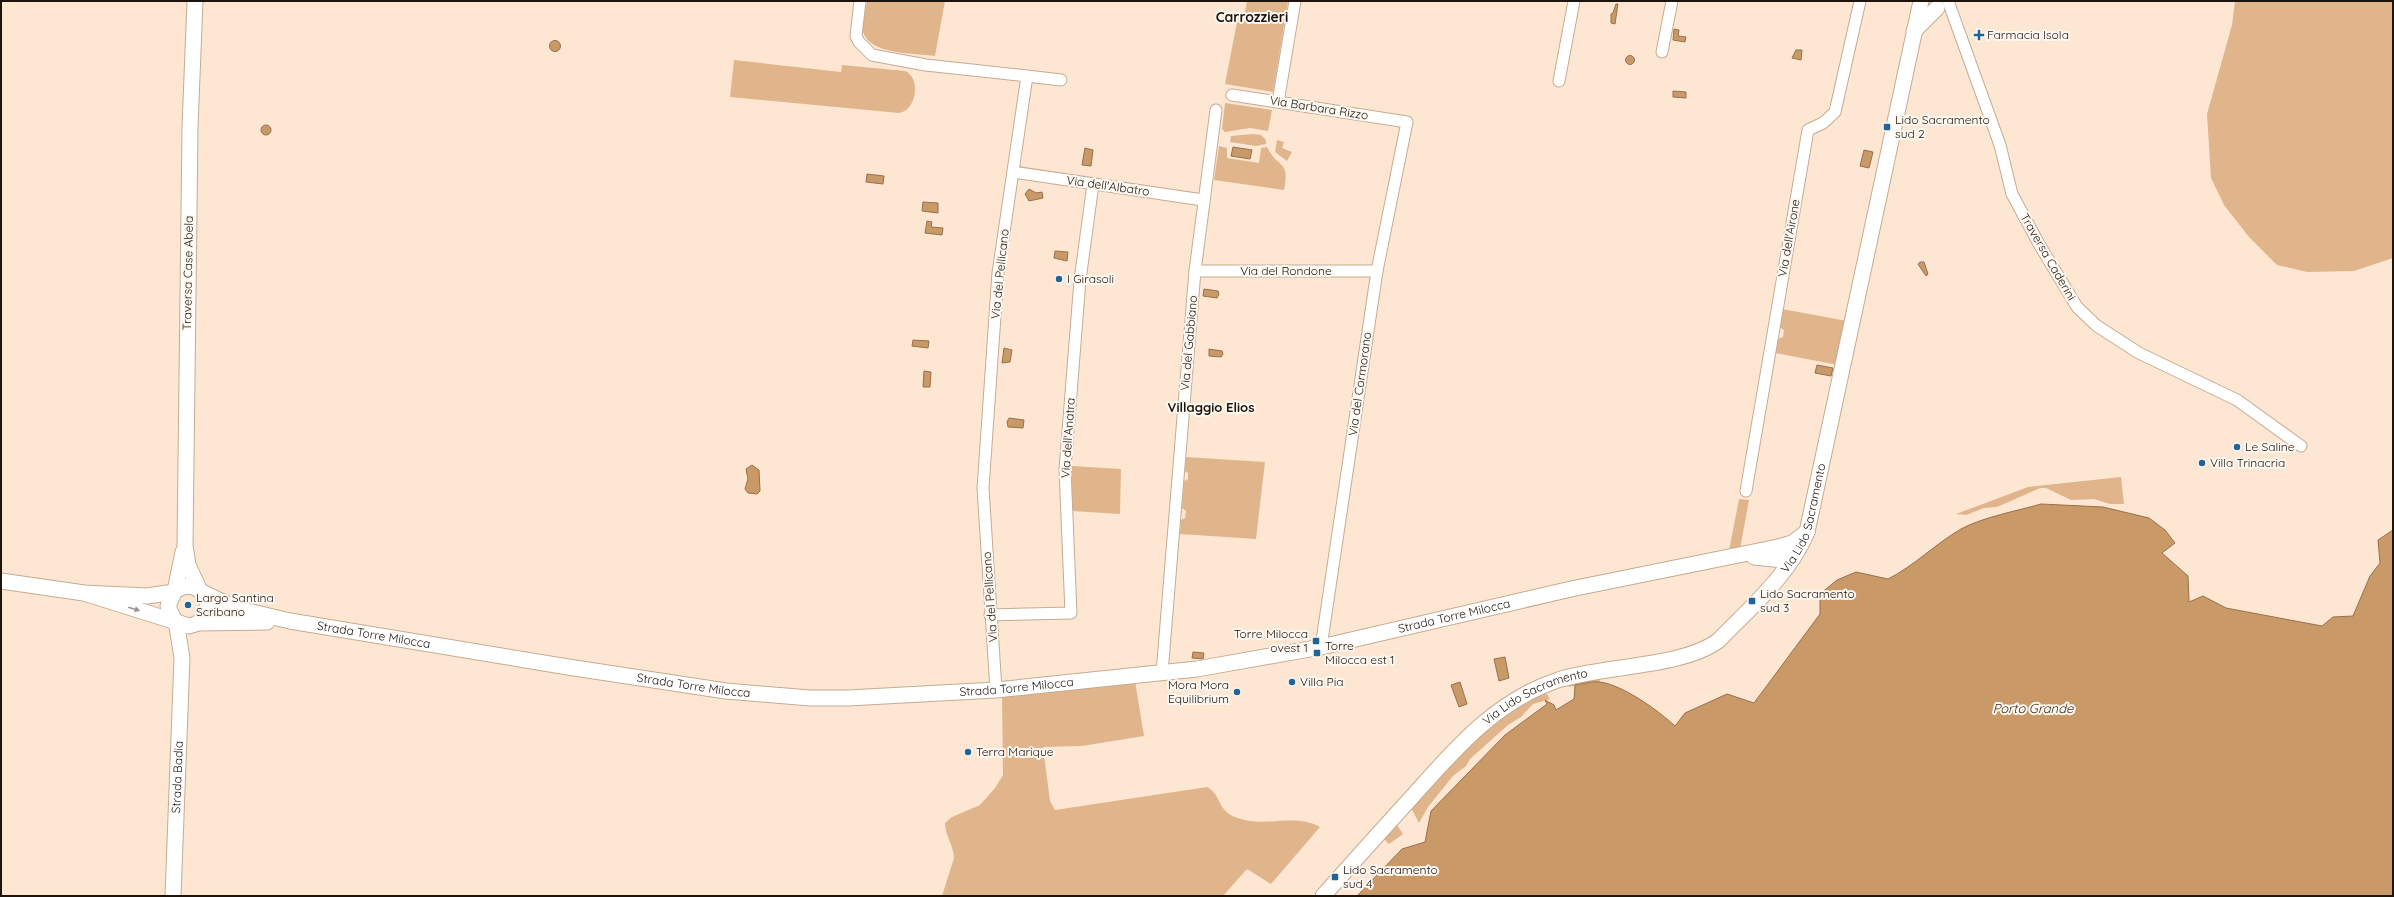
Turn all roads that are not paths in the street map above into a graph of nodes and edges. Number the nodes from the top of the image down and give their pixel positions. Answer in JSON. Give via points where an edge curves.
{"nodes":[{"id":1,"x":195,"y":1,"type":"edge"},
{"id":2,"x":860,"y":1,"type":"edge"},
{"id":3,"x":1295,"y":1,"type":"edge"},
{"id":4,"x":1574,"y":1,"type":"edge"},
{"id":5,"x":1672,"y":1,"type":"edge"},
{"id":6,"x":1860,"y":1,"type":"edge"},
{"id":7,"x":1930,"y":3,"type":"edge"},
{"id":8,"x":1662,"y":52,"type":"dead end"},
{"id":9,"x":1027,"y":76,"type":"junction"},
{"id":10,"x":1061,"y":80,"type":"dead end"},
{"id":11,"x":1559,"y":81,"type":"dead end"},
{"id":12,"x":1232,"y":94,"type":"dead end"},
{"id":13,"x":1278,"y":102,"type":"junction"},
{"id":14,"x":1216,"y":110,"type":"dead end"},
{"id":15,"x":1407,"y":122,"type":"joint"},
{"id":16,"x":1013,"y":172,"type":"junction"},
{"id":17,"x":1093,"y":184,"type":"junction"},
{"id":18,"x":1204,"y":200,"type":"junction"},
{"id":19,"x":1195,"y":271,"type":"junction"},
{"id":20,"x":1376,"y":271,"type":"junction"},
{"id":21,"x":2301,"y":446,"type":"dead end"},
{"id":22,"x":1746,"y":491,"type":"dead end"},
{"id":23,"x":1807,"y":532,"type":"junction"},
{"id":24,"x":185,"y":545,"type":"junction"},
{"id":25,"x":1778,"y":547,"type":"junction"},
{"id":26,"x":1737,"y":555,"type":"junction"},
{"id":27,"x":1758,"y":558,"type":"junction"},
{"id":28,"x":1793,"y":558,"type":"junction"},
{"id":29,"x":1,"y":581,"type":"edge"},
{"id":30,"x":1775,"y":582,"type":"junction"},
{"id":31,"x":174,"y":591,"type":"junction"},
{"id":32,"x":201,"y":591,"type":"junction"},
{"id":33,"x":84,"y":593,"type":"junction"},
{"id":34,"x":990,"y":615,"type":"junction"},
{"id":35,"x":175,"y":621,"type":"junction"},
{"id":36,"x":290,"y":621,"type":"junction"},
{"id":37,"x":197,"y":623,"type":"junction"},
{"id":38,"x":1321,"y":647,"type":"junction"},
{"id":39,"x":182,"y":658,"type":"junction"},
{"id":40,"x":1162,"y":673,"type":"junction"},
{"id":41,"x":996,"y":690,"type":"junction"},
{"id":42,"x":173,"y":896,"type":"edge"},
{"id":43,"x":1323,"y":896,"type":"edge"}],
"edges":[{"from":1,"to":24,"type":"street","name":"Traversa Case Abela","via":[[190,128]]},
{"from":2,"to":9,"type":"street","via":[[856,36],[872,55],[926,65]]},
{"from":3,"to":13,"type":"street"},
{"from":4,"to":11,"type":"street"},
{"from":5,"to":8,"type":"street"},
{"from":6,"to":22,"type":"street","name":"Via dell'Airone","via":[[1835,112],[1823,124],[1808,130]]},
{"from":7,"to":21,"type":"street","name":"Traversa Caderini","via":[[1956,26],[2000,145],[2012,194],[2077,307],[2097,326],[2139,353],[2237,400]]},
{"from":7,"to":23,"type":"street","name":"Via Lido Sacramento","via":[[1914,32]]},
{"from":9,"to":10,"type":"street"},
{"from":9,"to":16,"type":"street","name":"Via del Pellicano"},
{"from":12,"to":13,"type":"street","name":"Via Barbara Rizzo"},
{"from":13,"to":15,"type":"street","name":"Via Barbara Rizzo"},
{"from":14,"to":18,"type":"street","name":"Via del Gabbiano"},
{"from":15,"to":20,"type":"street","name":"Via del Cormorano"},
{"from":16,"to":17,"type":"street","name":"Via dell'Albatro"},
{"from":16,"to":34,"type":"street","name":"Via del Pellicano","via":[[998,273],[983,488]]},
{"from":17,"to":18,"type":"street","name":"Via dell'Albatro"},
{"from":17,"to":34,"type":"street","name":"Via dell'Anatra","via":[[1080,280],[1065,469],[1071,613]]},
{"from":18,"to":19,"type":"street","name":"Via del Gabbiano"},
{"from":19,"to":20,"type":"street","name":"Via del Rondone"},
{"from":19,"to":40,"type":"street","name":"Via del Gabbiano"},
{"from":20,"to":38,"type":"street","name":"Via del Cormorano"},
{"from":23,"to":25,"type":"street","name":"Strada Torre Milocca","via":[[1792,543]]},
{"from":23,"to":28,"type":"street","name":"Via Lido Sacramento"},
{"from":24,"to":31,"type":"street"},
{"from":24,"to":32,"type":"street","via":[[188,565]]},
{"from":25,"to":26,"type":"street","name":"Strada Torre Milocca"},
{"from":25,"to":28,"type":"street","via":[[1790,553]]},
{"from":26,"to":27,"type":"street"},
{"from":26,"to":38,"type":"street","name":"Strada Torre Milocca","via":[[1586,586]]},
{"from":27,"to":28,"type":"street"},
{"from":27,"to":30,"type":"street","via":[[1772,569]]},
{"from":28,"to":30,"type":"street","name":"Via Lido Sacramento"},
{"from":29,"to":33,"type":"street"},
{"from":30,"to":43,"type":"street","name":"Via Lido Sacramento","via":[[1718,641],[1700,652],[1576,675],[1538,688],[1502,707],[1462,742]]},
{"from":31,"to":32,"type":"street","via":[[190,586]]},
{"from":31,"to":33,"type":"street","via":[[146,596]]},
{"from":31,"to":35,"type":"street","via":[[168,606]]},
{"from":32,"to":36,"type":"street","via":[[235,608]]},
{"from":32,"to":37,"type":"street","via":[[206,599],[207,608]]},
{"from":33,"to":35,"type":"street","one_way":true},
{"from":34,"to":41,"type":"street","name":"Via del Pellicano"},
{"from":35,"to":37,"type":"street","via":[[186,625]]},
{"from":35,"to":39,"type":"street"},
{"from":36,"to":37,"type":"street"},
{"from":36,"to":41,"type":"street","name":"Strada Torre Milocca","via":[[726,691],[810,698]]},
{"from":37,"to":39,"type":"street"},
{"from":38,"to":40,"type":"street","name":"Strada Torre Milocca"},
{"from":39,"to":42,"type":"street","name":"Strada Badia"},
{"from":40,"to":41,"type":"street","name":"Strada Torre Milocca"}]}
